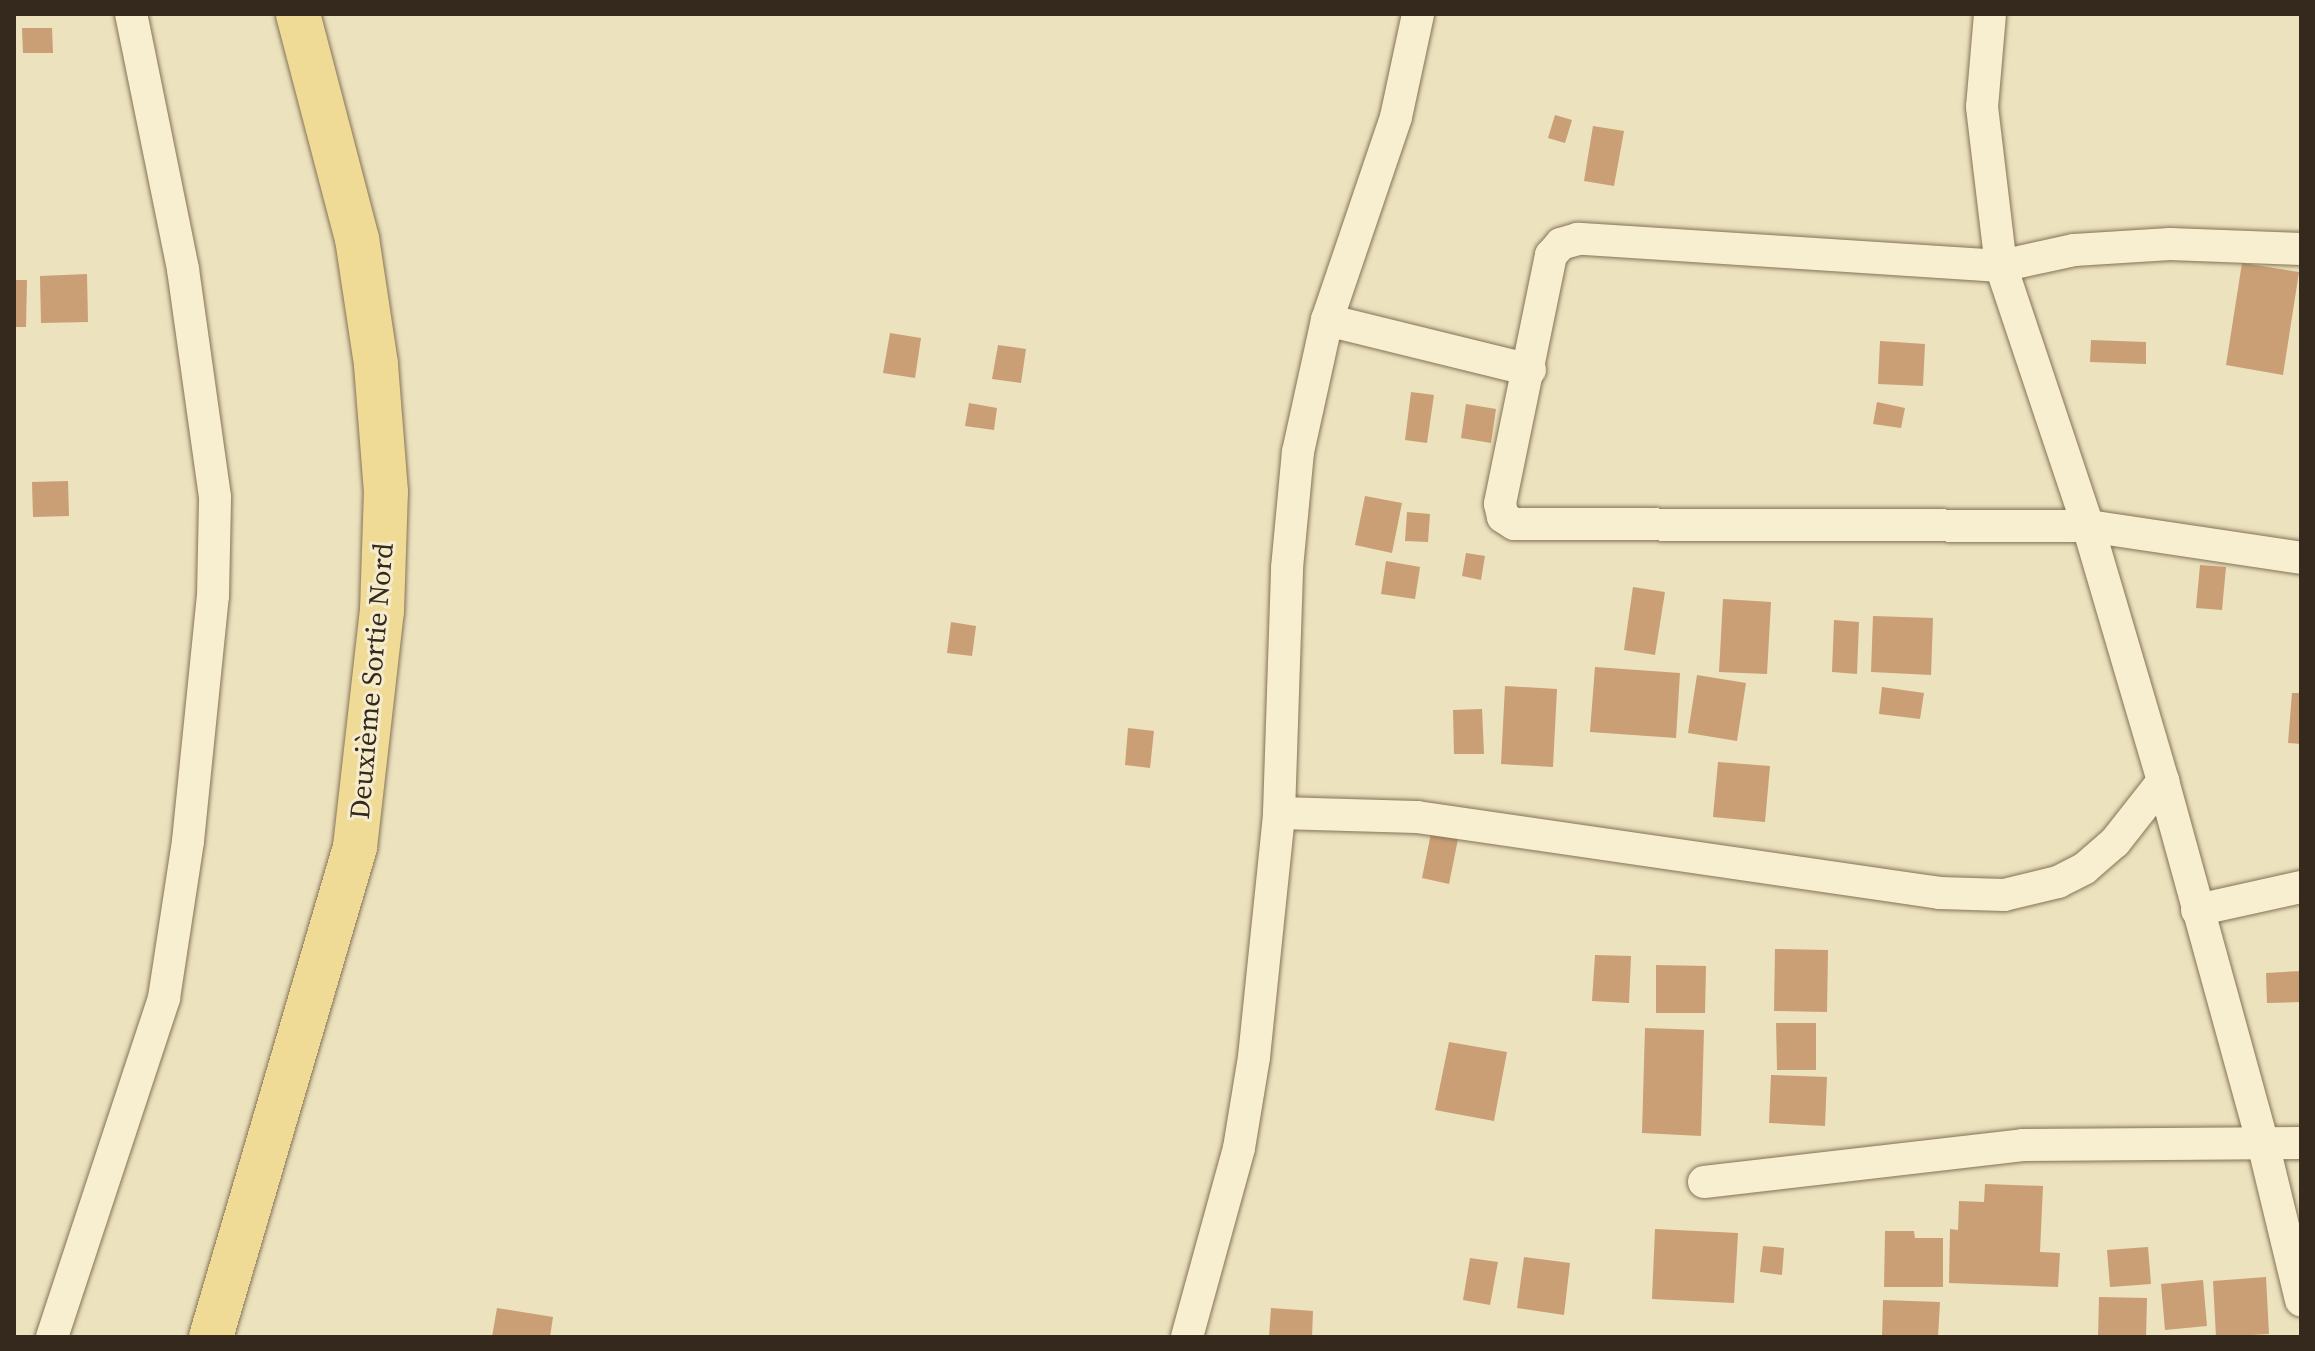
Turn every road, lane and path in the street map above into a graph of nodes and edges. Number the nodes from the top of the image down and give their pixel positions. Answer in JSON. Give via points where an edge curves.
{"nodes":[{"id":1,"x":131,"y":14,"type":"edge"},
{"id":2,"x":298,"y":14,"type":"edge"},
{"id":3,"x":1418,"y":14,"type":"edge"},
{"id":4,"x":1990,"y":14,"type":"edge"},
{"id":5,"x":2301,"y":249,"type":"edge"},
{"id":6,"x":2001,"y":266,"type":"junction"},
{"id":7,"x":1327,"y":320,"type":"junction"},
{"id":8,"x":1530,"y":370,"type":"junction"},
{"id":9,"x":2088,"y":526,"type":"junction"},
{"id":10,"x":2301,"y":558,"type":"edge"},
{"id":11,"x":2163,"y":781,"type":"junction"},
{"id":12,"x":1279,"y":813,"type":"junction"},
{"id":13,"x":2301,"y":887,"type":"edge"},
{"id":14,"x":2197,"y":910,"type":"junction"},
{"id":15,"x":2263,"y":1143,"type":"junction"},
{"id":16,"x":2301,"y":1143,"type":"edge"},
{"id":17,"x":1704,"y":1182,"type":"dead end"},
{"id":18,"x":2301,"y":1300,"type":"edge"},
{"id":19,"x":52,"y":1337,"type":"edge"},
{"id":20,"x":211,"y":1337,"type":"edge"},
{"id":21,"x":1187,"y":1337,"type":"edge"}],
"edges":[{"from":1,"to":19,"type":"street","via":[[183,269],[215,497],[213,596],[188,841],[164,998]]},
{"from":2,"to":20,"type":"main road","name":"Deuxième Sortie Nord","via":[[357,239],[376,364],[386,492],[382,611],[355,847]]},
{"from":3,"to":7,"type":"street","via":[[1396,117]]},
{"from":4,"to":6,"type":"street","via":[[1982,107]]},
{"from":5,"to":6,"type":"street","via":[[2170,244],[2074,250]]},
{"from":6,"to":8,"type":"street","via":[[1578,239],[1561,244],[1551,255]]},
{"from":6,"to":9,"type":"street"},
{"from":7,"to":8,"type":"street"},
{"from":7,"to":12,"type":"street","via":[[1298,452],[1288,554]]},
{"from":8,"to":9,"type":"street","via":[[1500,504],[1503,517],[1514,524]]},
{"from":9,"to":10,"type":"street"},
{"from":9,"to":11,"type":"street"},
{"from":11,"to":12,"type":"street","via":[[2115,842],[2085,868],[2058,882],[2004,895],[1940,893],[1417,817]]},
{"from":11,"to":14,"type":"street"},
{"from":12,"to":21,"type":"street","via":[[1254,1057],[1239,1148]]},
{"from":13,"to":14,"type":"street"},
{"from":14,"to":15,"type":"street"},
{"from":15,"to":16,"type":"street"},
{"from":15,"to":17,"type":"street","via":[[2023,1145]]},
{"from":15,"to":18,"type":"street"}]}
